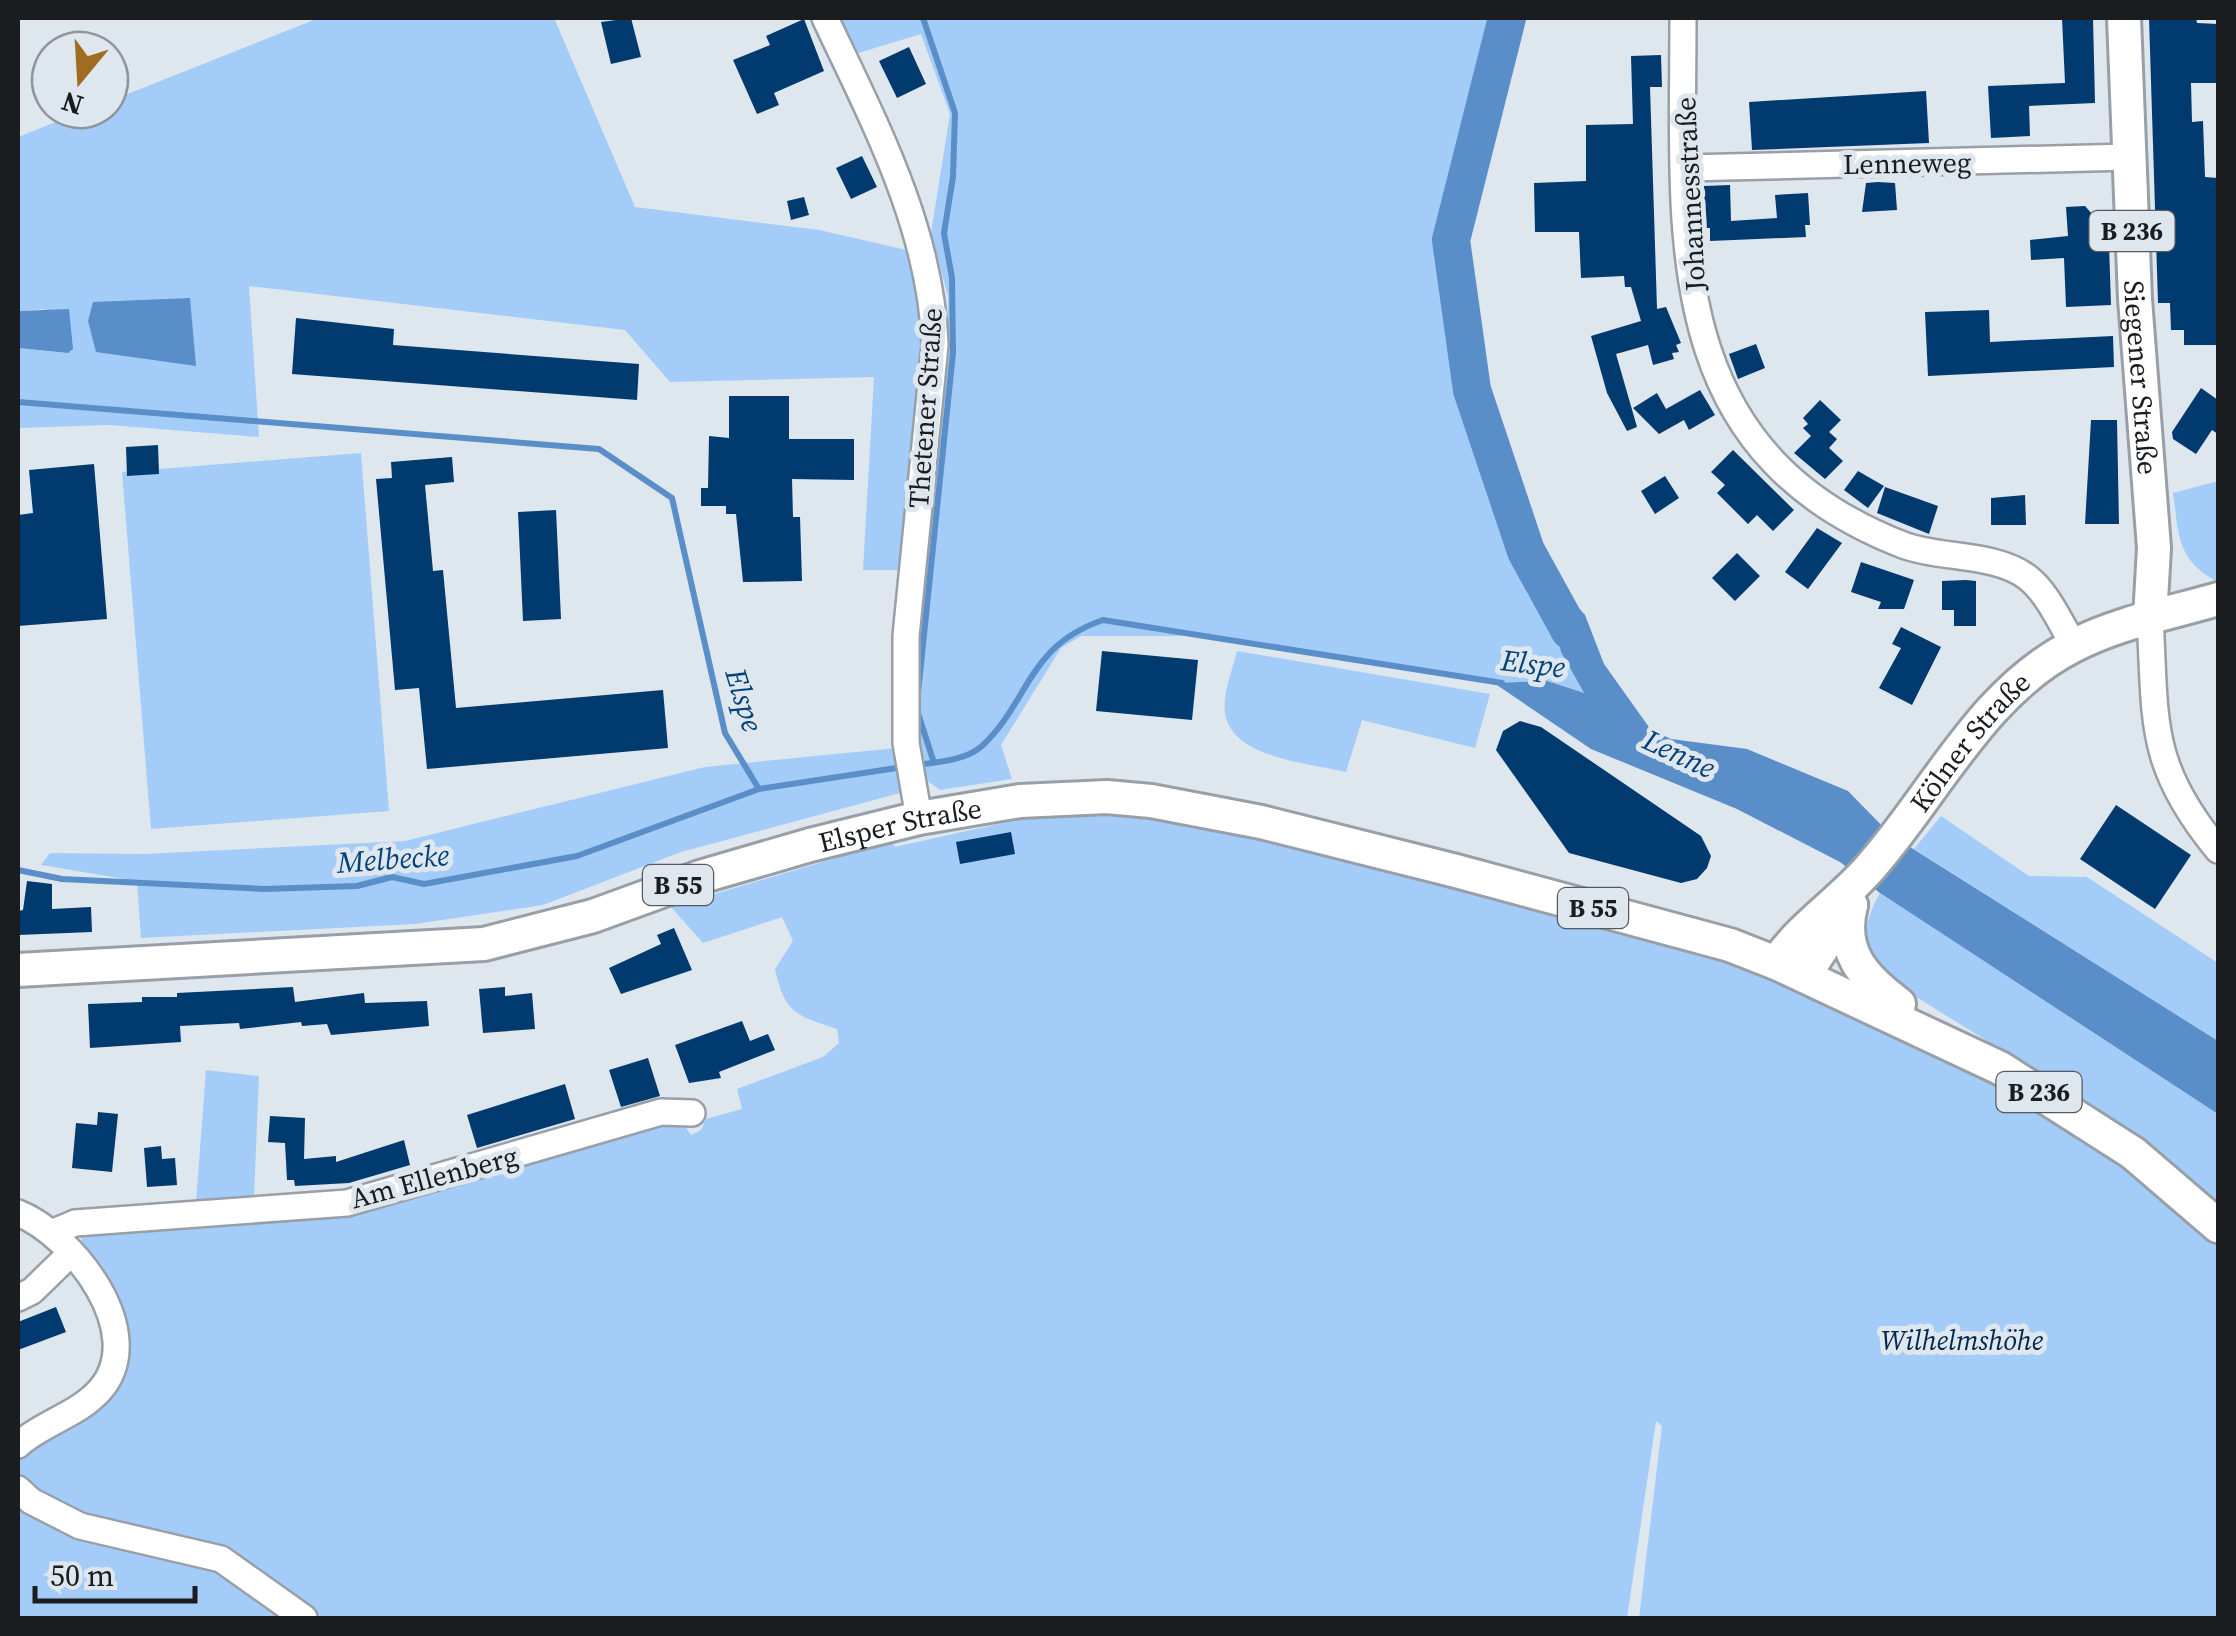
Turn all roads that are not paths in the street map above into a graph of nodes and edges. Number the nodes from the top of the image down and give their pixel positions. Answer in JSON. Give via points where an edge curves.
{"nodes":[{"id":1,"x":825,"y":18,"type":"edge"},
{"id":2,"x":1683,"y":18,"type":"edge"},
{"id":3,"x":2124,"y":18,"type":"edge"},
{"id":4,"x":2130,"y":157,"type":"junction"},
{"id":5,"x":1685,"y":168,"type":"junction"},
{"id":6,"x":2218,"y":600,"type":"edge"},
{"id":7,"x":2150,"y":618,"type":"junction"},
{"id":8,"x":2074,"y":645,"type":"junction"},
{"id":9,"x":916,"y":803,"type":"junction"},
{"id":10,"x":2218,"y":850,"type":"edge"},
{"id":11,"x":1867,"y":872,"type":"junction"},
{"id":12,"x":1829,"y":941,"type":"junction"},
{"id":13,"x":1776,"y":963,"type":"junction"},
{"id":14,"x":18,"y":970,"type":"edge"},
{"id":15,"x":1942,"y":1038,"type":"junction"},
{"id":16,"x":692,"y":1113,"type":"dead end"},
{"id":17,"x":18,"y":1213,"type":"edge"},
{"id":18,"x":2218,"y":1226,"type":"edge"},
{"id":19,"x":52,"y":1233,"type":"junction"},
{"id":20,"x":69,"y":1255,"type":"junction"},
{"id":21,"x":18,"y":1298,"type":"edge"},
{"id":22,"x":18,"y":1445,"type":"edge"},
{"id":23,"x":18,"y":1489,"type":"edge"},
{"id":24,"x":304,"y":1618,"type":"edge"}],
"edges":[{"from":1,"to":9,"type":"street","name":"Thetener Straße","via":[[908,204],[934,296],[906,636],[906,743]]},
{"from":2,"to":5,"type":"street","name":"Johannesstraße"},
{"from":3,"to":4,"type":"main road","name":"Siegener Straße","number":"B 236"},
{"from":4,"to":5,"type":"street","name":"Lenneweg"},
{"from":4,"to":7,"type":"main road","name":"Siegener Straße","number":"B 236","via":[[2154,548]]},
{"from":5,"to":8,"type":"street","name":"Johannesstraße","via":[[1700,331],[1724,397],[1758,447],[1813,496],[1877,534],[2025,576]]},
{"from":6,"to":7,"type":"main road","name":"Kölner Straße"},
{"from":7,"to":8,"type":"main road","name":"Kölner Straße"},
{"from":7,"to":10,"type":"street","via":[[2152,708],[2163,762]]},
{"from":8,"to":11,"type":"main road","name":"Kölner Straße","via":[[2038,668],[1976,732]]},
{"from":9,"to":13,"type":"main road","name":"Elsper Straße","number":"B 55","via":[[1065,798],[1179,805],[1437,866]]},
{"from":9,"to":14,"type":"main road","name":"Elsper Straße","number":"B 55","via":[[593,916],[484,944]]},
{"from":11,"to":12,"type":"main road","name":"Kölner Straße"},
{"from":11,"to":12,"type":"main road","via":[[1847,922]]},
{"from":12,"to":13,"type":"main road","name":"Kölner Straße"},
{"from":12,"to":15,"type":"main road"},
{"from":13,"to":15,"type":"main road","number":"B 236"},
{"from":15,"to":18,"type":"main road","number":"B 236","via":[[2133,1153]]},
{"from":16,"to":19,"type":"street","name":"Am Ellenberg","via":[[661,1112],[347,1202],[75,1223]]},
{"from":17,"to":19,"type":"street"},
{"from":19,"to":20,"type":"street"},
{"from":20,"to":21,"type":"street"},
{"from":20,"to":22,"type":"street","via":[[112,1312],[118,1354],[88,1402]]},
{"from":23,"to":24,"type":"street","via":[[80,1526],[221,1559]]}]}
